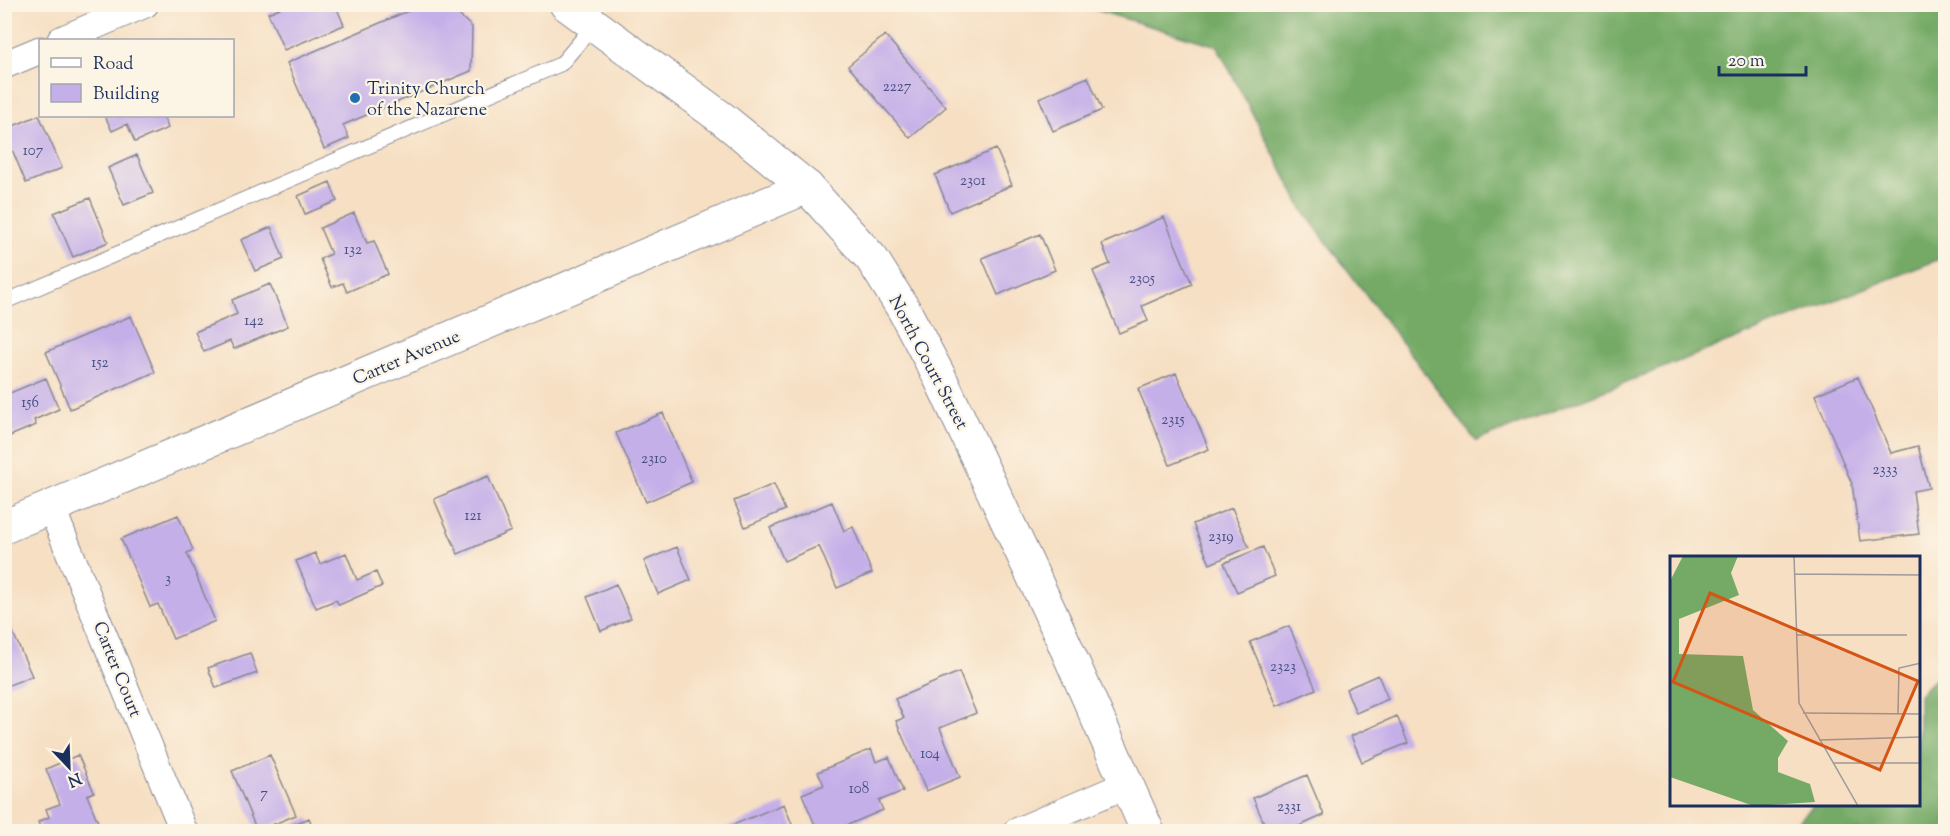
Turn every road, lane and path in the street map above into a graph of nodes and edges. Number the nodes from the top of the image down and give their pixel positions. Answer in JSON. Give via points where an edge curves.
{"nodes":[{"id":1,"x":145,"y":4,"type":"edge"},
{"id":2,"x":566,"y":4,"type":"edge"},
{"id":3,"x":595,"y":24,"type":"junction"},
{"id":4,"x":64,"y":39,"type":"edge"},
{"id":5,"x":39,"y":50,"type":"edge"},
{"id":6,"x":4,"y":65,"type":"edge"},
{"id":7,"x":807,"y":187,"type":"junction"},
{"id":8,"x":4,"y":302,"type":"edge"},
{"id":9,"x":51,"y":507,"type":"junction"},
{"id":10,"x":4,"y":527,"type":"edge"},
{"id":11,"x":1128,"y":784,"type":"junction"},
{"id":12,"x":184,"y":831,"type":"edge"},
{"id":13,"x":1016,"y":831,"type":"edge"},
{"id":14,"x":1148,"y":831,"type":"edge"}],
"edges":[{"from":1,"to":4,"type":"street"},
{"from":2,"to":3,"type":"main road","name":"North Court Street"},
{"from":3,"to":7,"type":"main road","name":"North Court Street"},
{"from":3,"to":8,"type":"lane","via":[[561,64]]},
{"from":5,"to":6,"type":"street"},
{"from":7,"to":9,"type":"main road","name":"Carter Avenue"},
{"from":7,"to":11,"type":"main road","name":"North Court Street","via":[[872,260],[918,336]]},
{"from":9,"to":10,"type":"main road","name":"Carter Avenue"},
{"from":9,"to":12,"type":"street","name":"Carter Court"},
{"from":11,"to":13,"type":"street"},
{"from":11,"to":14,"type":"main road","name":"North Court Street"}]}
